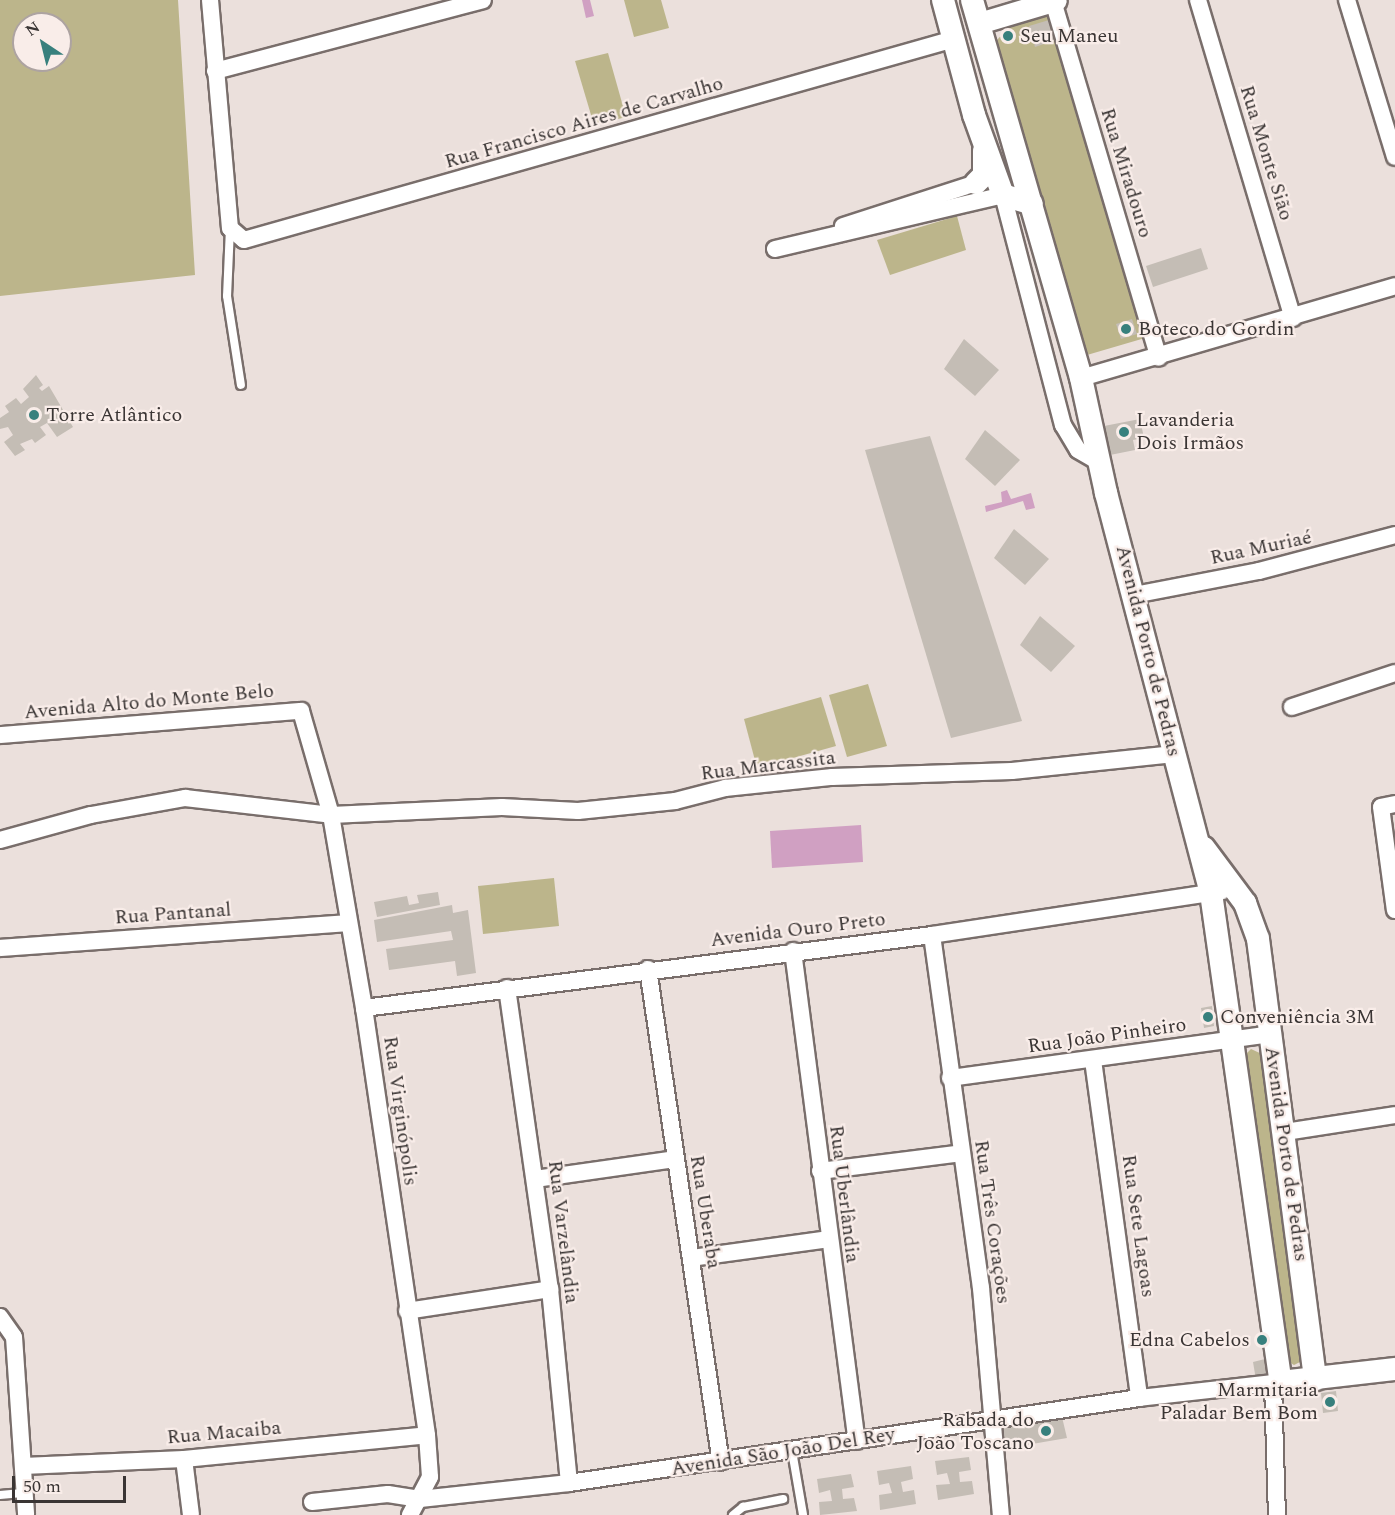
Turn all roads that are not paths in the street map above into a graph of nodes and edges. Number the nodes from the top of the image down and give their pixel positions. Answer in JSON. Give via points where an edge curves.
{"nodes":[{"id":1,"x":210,"y":0,"type":"edge"},
{"id":2,"x":483,"y":0,"type":"edge"},
{"id":3,"x":943,"y":0,"type":"edge"},
{"id":4,"x":972,"y":0,"type":"edge"},
{"id":5,"x":1054,"y":0,"type":"edge"},
{"id":6,"x":1198,"y":0,"type":"edge"},
{"id":7,"x":1347,"y":0,"type":"edge"},
{"id":8,"x":979,"y":23,"type":"junction"},
{"id":9,"x":954,"y":39,"type":"junction"},
{"id":10,"x":215,"y":71,"type":"junction"},
{"id":11,"x":1392,"y":134,"type":"edge"},
{"id":12,"x":982,"y":140,"type":"junction"},
{"id":13,"x":1395,"y":157,"type":"edge"},
{"id":14,"x":1026,"y":181,"type":"junction"},
{"id":15,"x":976,"y":183,"type":"joint"},
{"id":16,"x":1001,"y":190,"type":"junction"},
{"id":17,"x":1032,"y":204,"type":"junction"},
{"id":18,"x":230,"y":228,"type":"junction"},
{"id":19,"x":832,"y":233,"type":"junction"},
{"id":20,"x":775,"y":249,"type":"dead end"},
{"id":21,"x":1395,"y":286,"type":"edge"},
{"id":22,"x":1293,"y":318,"type":"junction"},
{"id":23,"x":1160,"y":358,"type":"junction"},
{"id":24,"x":1081,"y":378,"type":"junction"},
{"id":25,"x":241,"y":385,"type":"dead end"},
{"id":26,"x":1099,"y":462,"type":"junction"},
{"id":27,"x":1395,"y":535,"type":"edge"},
{"id":28,"x":1134,"y":595,"type":"junction"},
{"id":29,"x":1395,"y":673,"type":"edge"},
{"id":30,"x":1292,"y":707,"type":"dead end"},
{"id":31,"x":301,"y":711,"type":"joint"},
{"id":32,"x":0,"y":735,"type":"edge"},
{"id":33,"x":1174,"y":754,"type":"junction"},
{"id":34,"x":1388,"y":806,"type":"edge"},
{"id":35,"x":331,"y":815,"type":"junction"},
{"id":36,"x":1198,"y":839,"type":"junction"},
{"id":37,"x":0,"y":840,"type":"edge"},
{"id":38,"x":1235,"y":888,"type":"junction"},
{"id":39,"x":1211,"y":893,"type":"junction"},
{"id":40,"x":1395,"y":910,"type":"edge"},
{"id":41,"x":348,"y":923,"type":"junction"},
{"id":42,"x":932,"y":935,"type":"junction"},
{"id":43,"x":0,"y":948,"type":"edge"},
{"id":44,"x":793,"y":951,"type":"junction"},
{"id":45,"x":648,"y":969,"type":"junction"},
{"id":46,"x":507,"y":987,"type":"junction"},
{"id":47,"x":364,"y":1008,"type":"junction"},
{"id":48,"x":1270,"y":1034,"type":"junction"},
{"id":49,"x":1233,"y":1039,"type":"junction"},
{"id":50,"x":1093,"y":1060,"type":"junction"},
{"id":51,"x":950,"y":1078,"type":"junction"},
{"id":52,"x":1395,"y":1115,"type":"edge"},
{"id":53,"x":1285,"y":1132,"type":"junction"},
{"id":54,"x":962,"y":1153,"type":"junction"},
{"id":55,"x":675,"y":1159,"type":"junction"},
{"id":56,"x":820,"y":1171,"type":"junction"},
{"id":57,"x":535,"y":1179,"type":"junction"},
{"id":58,"x":829,"y":1239,"type":"junction"},
{"id":59,"x":691,"y":1258,"type":"junction"},
{"id":60,"x":550,"y":1289,"type":"junction"},
{"id":61,"x":407,"y":1311,"type":"junction"},
{"id":62,"x":0,"y":1317,"type":"edge"},
{"id":63,"x":1395,"y":1369,"type":"edge"},
{"id":64,"x":1315,"y":1379,"type":"junction"},
{"id":65,"x":1277,"y":1383,"type":"junction"},
{"id":66,"x":1139,"y":1398,"type":"junction"},
{"id":67,"x":991,"y":1419,"type":"junction"},
{"id":68,"x":427,"y":1435,"type":"junction"},
{"id":69,"x":857,"y":1442,"type":"junction"},
{"id":70,"x":792,"y":1451,"type":"junction"},
{"id":71,"x":184,"y":1459,"type":"junction"},
{"id":72,"x":721,"y":1462,"type":"junction"},
{"id":73,"x":23,"y":1466,"type":"junction"},
{"id":74,"x":569,"y":1483,"type":"junction"},
{"id":75,"x":25,"y":1493,"type":"junction"},
{"id":76,"x":0,"y":1495,"type":"edge"},
{"id":77,"x":783,"y":1498,"type":"dead end"},
{"id":78,"x":420,"y":1499,"type":"junction"},
{"id":79,"x":312,"y":1502,"type":"dead end"},
{"id":80,"x":26,"y":1515,"type":"edge"},
{"id":81,"x":191,"y":1515,"type":"edge"},
{"id":82,"x":410,"y":1515,"type":"edge"},
{"id":83,"x":733,"y":1515,"type":"edge"},
{"id":84,"x":803,"y":1515,"type":"edge"},
{"id":85,"x":1001,"y":1515,"type":"edge"},
{"id":86,"x":1277,"y":1515,"type":"edge"}],
"edges":[{"from":1,"to":10,"type":"street"},
{"from":2,"to":10,"type":"street"},
{"from":3,"to":9,"type":"main road"},
{"from":4,"to":8,"type":"main road","name":"Avenida Porto de Pedras"},
{"from":5,"to":8,"type":"street"},
{"from":5,"to":23,"type":"street","name":"Rua Miradouro"},
{"from":6,"to":22,"type":"street","name":"Rua Monte Sião"},
{"from":7,"to":11,"type":"street"},
{"from":8,"to":14,"type":"main road","name":"Avenida Porto de Pedras"},
{"from":9,"to":12,"type":"main road"},
{"from":9,"to":18,"type":"street","name":"Rua Francisco Aires de Carvalho","via":[[253,240],[238,237]]},
{"from":10,"to":18,"type":"street"},
{"from":11,"to":13,"type":"street"},
{"from":12,"to":15,"type":"main road","via":[[986,168]]},
{"from":12,"to":16,"type":"main road"},
{"from":14,"to":16,"type":"main road","via":[[1013,189]]},
{"from":14,"to":17,"type":"main road","name":"Avenida Porto de Pedras"},
{"from":15,"to":19,"type":"street","via":[[849,222]]},
{"from":16,"to":17,"type":"main road"},
{"from":16,"to":19,"type":"street","via":[[848,233]]},
{"from":16,"to":26,"type":"street","via":[[1063,425],[1078,450]]},
{"from":17,"to":24,"type":"main road","name":"Avenida Porto de Pedras"},
{"from":18,"to":25,"type":"lane","via":[[227,296]]},
{"from":19,"to":20,"type":"street"},
{"from":21,"to":22,"type":"street"},
{"from":22,"to":23,"type":"street"},
{"from":23,"to":24,"type":"street"},
{"from":24,"to":26,"type":"main road","name":"Avenida Porto de Pedras"},
{"from":26,"to":28,"type":"main road","name":"Avenida Porto de Pedras"},
{"from":27,"to":28,"type":"street","name":"Rua Muriaé","via":[[1259,571]]},
{"from":28,"to":33,"type":"main road","name":"Avenida Porto de Pedras"},
{"from":29,"to":30,"type":"street"},
{"from":31,"to":32,"type":"street","name":"Avenida Alto do Monte Belo"},
{"from":31,"to":35,"type":"street","name":"Rua Virginópolis"},
{"from":33,"to":35,"type":"street","name":"Rua Marcassita","via":[[1012,771],[808,780],[725,788],[675,801],[578,811],[454,807]]},
{"from":33,"to":36,"type":"main road","name":"Avenida Porto de Pedras"},
{"from":34,"to":40,"type":"street"},
{"from":35,"to":37,"type":"street","name":"Rua Marcassita","via":[[185,798],[101,813]]},
{"from":35,"to":41,"type":"street","name":"Rua Virginópolis"},
{"from":36,"to":38,"type":"main road","name":"Avenida Porto de Pedras"},
{"from":36,"to":39,"type":"main road","name":"Avenida Porto de Pedras"},
{"from":38,"to":39,"type":"street","name":"Avenida Ouro Preto"},
{"from":38,"to":48,"type":"main road","name":"Avenida Porto de Pedras","via":[[1258,939]]},
{"from":39,"to":42,"type":"street","name":"Avenida Ouro Preto"},
{"from":39,"to":49,"type":"main road","name":"Avenida Porto de Pedras"},
{"from":41,"to":43,"type":"street","name":"Rua Pantanal"},
{"from":41,"to":47,"type":"street","name":"Rua Virginópolis"},
{"from":42,"to":44,"type":"street","name":"Avenida Ouro Preto"},
{"from":42,"to":51,"type":"street","name":"Rua Três Corações"},
{"from":44,"to":45,"type":"street","name":"Avenida Ouro Preto"},
{"from":44,"to":56,"type":"street","name":"Rua Uberlândia"},
{"from":45,"to":46,"type":"street","name":"Avenida Ouro Preto"},
{"from":45,"to":55,"type":"street","name":"Rua Uberaba"},
{"from":46,"to":47,"type":"street","name":"Avenida Ouro Preto"},
{"from":46,"to":57,"type":"street","name":"Rua Varzelândia"},
{"from":47,"to":61,"type":"street","name":"Rua Virginópolis"},
{"from":48,"to":49,"type":"street","name":"Rua João Pinheiro"},
{"from":48,"to":53,"type":"main road","name":"Avenida Porto de Pedras"},
{"from":49,"to":50,"type":"street","name":"Rua João Pinheiro"},
{"from":49,"to":65,"type":"main road","name":"Avenida Porto de Pedras"},
{"from":50,"to":51,"type":"street","name":"Rua João Pinheiro"},
{"from":50,"to":66,"type":"street","name":"Rua Sete Lagoas"},
{"from":51,"to":54,"type":"street","name":"Rua Três Corações"},
{"from":52,"to":53,"type":"street"},
{"from":53,"to":64,"type":"main road","name":"Avenida Porto de Pedras"},
{"from":54,"to":56,"type":"street"},
{"from":54,"to":67,"type":"street","name":"Rua Três Corações","via":[[981,1288]]},
{"from":55,"to":57,"type":"street"},
{"from":55,"to":59,"type":"street","name":"Rua Uberaba"},
{"from":56,"to":58,"type":"street","name":"Rua Uberlândia"},
{"from":57,"to":60,"type":"street","name":"Rua Varzelândia"},
{"from":58,"to":59,"type":"street"},
{"from":58,"to":69,"type":"street","name":"Rua Uberlândia"},
{"from":59,"to":72,"type":"street","name":"Rua Uberaba"},
{"from":60,"to":61,"type":"street"},
{"from":60,"to":74,"type":"street","name":"Rua Varzelândia"},
{"from":61,"to":68,"type":"street","name":"Rua Virginópolis"},
{"from":62,"to":73,"type":"street","via":[[14,1337]]},
{"from":63,"to":64,"type":"main road","name":"Avenida São João Del Rey"},
{"from":64,"to":65,"type":"main road","name":"Avenida São João Del Rey"},
{"from":65,"to":66,"type":"street","name":"Avenida São João Del Rey"},
{"from":65,"to":86,"type":"street"},
{"from":66,"to":67,"type":"street","name":"Avenida São João Del Rey"},
{"from":67,"to":69,"type":"street","name":"Avenida São João Del Rey"},
{"from":67,"to":85,"type":"street","name":"Rua Três Corações"},
{"from":68,"to":71,"type":"street","name":"Rua Macaiba"},
{"from":68,"to":78,"type":"street","name":"Rua Virginópolis","via":[[430,1477]]},
{"from":69,"to":70,"type":"street","name":"Avenida São João Del Rey"},
{"from":70,"to":72,"type":"street","name":"Avenida São João Del Rey"},
{"from":70,"to":84,"type":"lane"},
{"from":71,"to":73,"type":"street","name":"Rua Macaiba"},
{"from":71,"to":81,"type":"street"},
{"from":72,"to":74,"type":"street","name":"Avenida São João Del Rey"},
{"from":73,"to":75,"type":"street"},
{"from":74,"to":78,"type":"street","name":"Avenida São João Del Rey"},
{"from":75,"to":76,"type":"lane"},
{"from":75,"to":80,"type":"street"},
{"from":77,"to":83,"type":"lane","via":[[743,1507]]},
{"from":78,"to":79,"type":"street","name":"Avenida São João Del Rey","via":[[388,1494]]},
{"from":78,"to":82,"type":"street","name":"Rua Virginópolis"}]}
